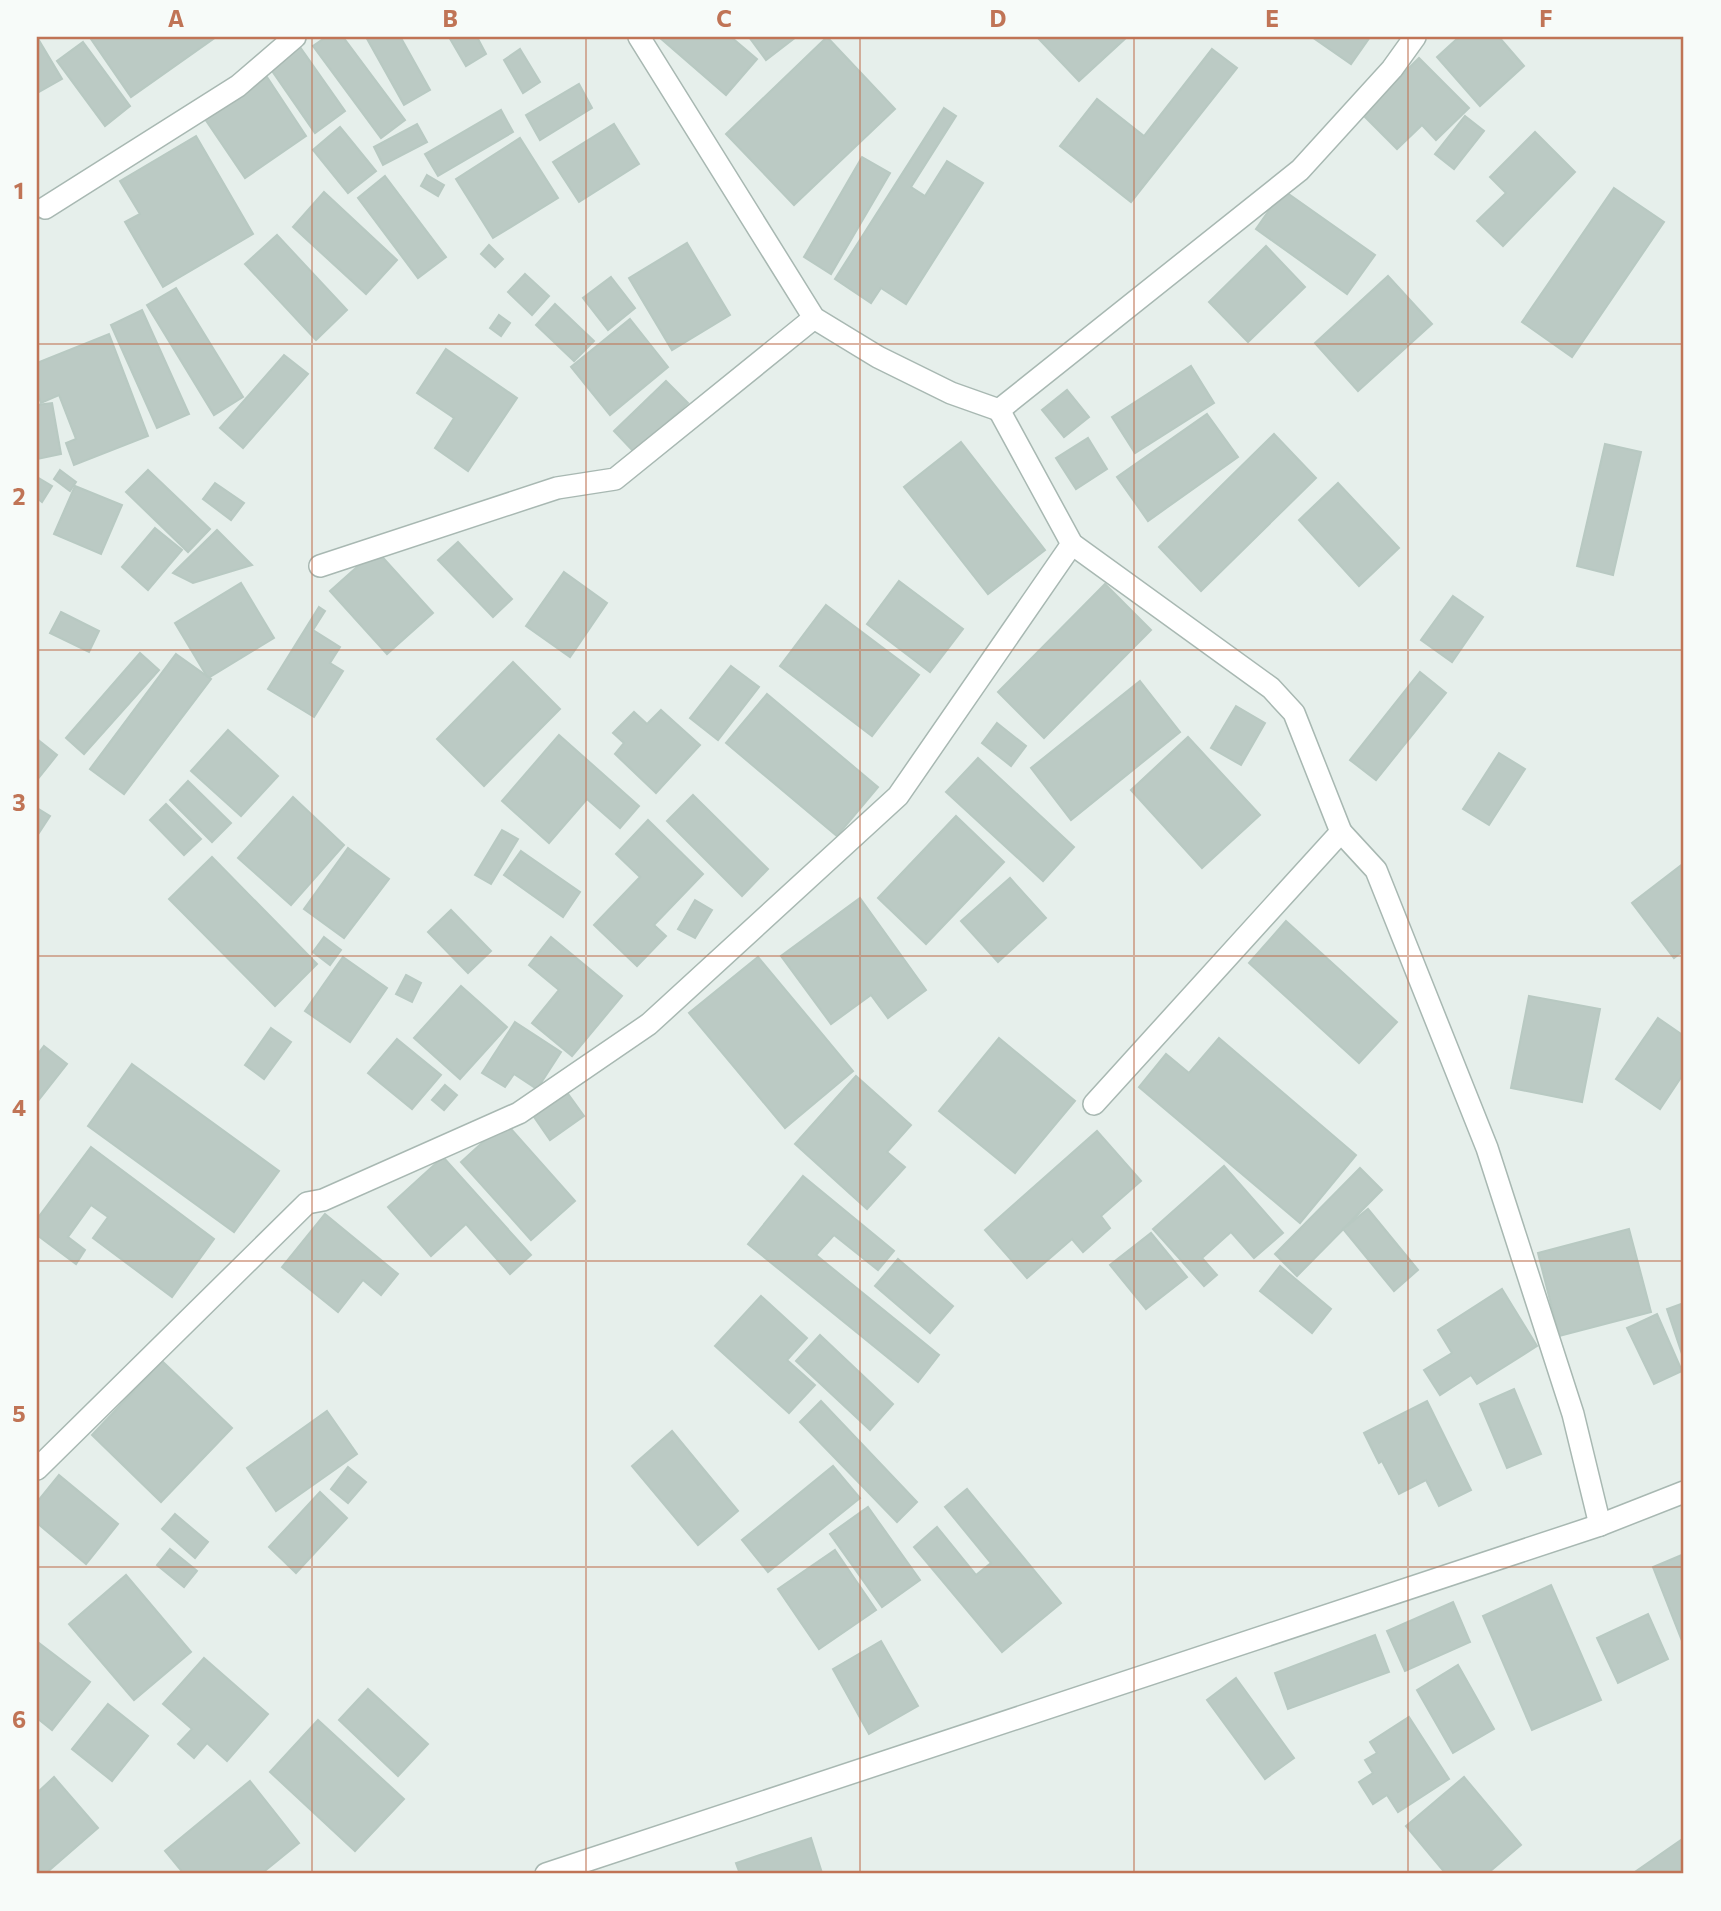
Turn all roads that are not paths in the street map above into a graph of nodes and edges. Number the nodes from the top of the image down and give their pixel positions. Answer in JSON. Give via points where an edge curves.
{"nodes":[{"id":1,"x":295,"y":37,"type":"edge"},
{"id":2,"x":639,"y":37,"type":"edge"},
{"id":3,"x":1415,"y":37,"type":"edge"},
{"id":4,"x":45,"y":208,"type":"dead end"},
{"id":5,"x":814,"y":318,"type":"junction"},
{"id":6,"x":999,"y":410,"type":"junction"},
{"id":7,"x":1072,"y":544,"type":"junction"},
{"id":8,"x":320,"y":566,"type":"dead end"},
{"id":9,"x":1341,"y":832,"type":"junction"},
{"id":10,"x":1094,"y":1104,"type":"dead end"},
{"id":11,"x":37,"y":1469,"type":"edge"},
{"id":12,"x":1684,"y":1492,"type":"edge"},
{"id":13,"x":1600,"y":1525,"type":"junction"},
{"id":14,"x":546,"y":1874,"type":"edge"}],
"edges":[{"from":1,"to":4,"type":"street","via":[[238,86]]},
{"from":2,"to":5,"type":"street"},
{"from":3,"to":6,"type":"street","via":[[1392,69],[1300,170]]},
{"from":5,"to":6,"type":"street","via":[[878,357],[951,393]]},
{"from":5,"to":8,"type":"street","via":[[615,479],[557,488]]},
{"from":6,"to":7,"type":"street"},
{"from":7,"to":9,"type":"street","via":[[1271,688],[1294,713]]},
{"from":7,"to":11,"type":"street","via":[[898,796],[649,1024],[519,1113],[307,1203]]},
{"from":9,"to":10,"type":"street"},
{"from":9,"to":13,"type":"street","via":[[1376,870],[1487,1148],[1573,1414]]},
{"from":12,"to":13,"type":"street"},
{"from":13,"to":14,"type":"street"}]}
